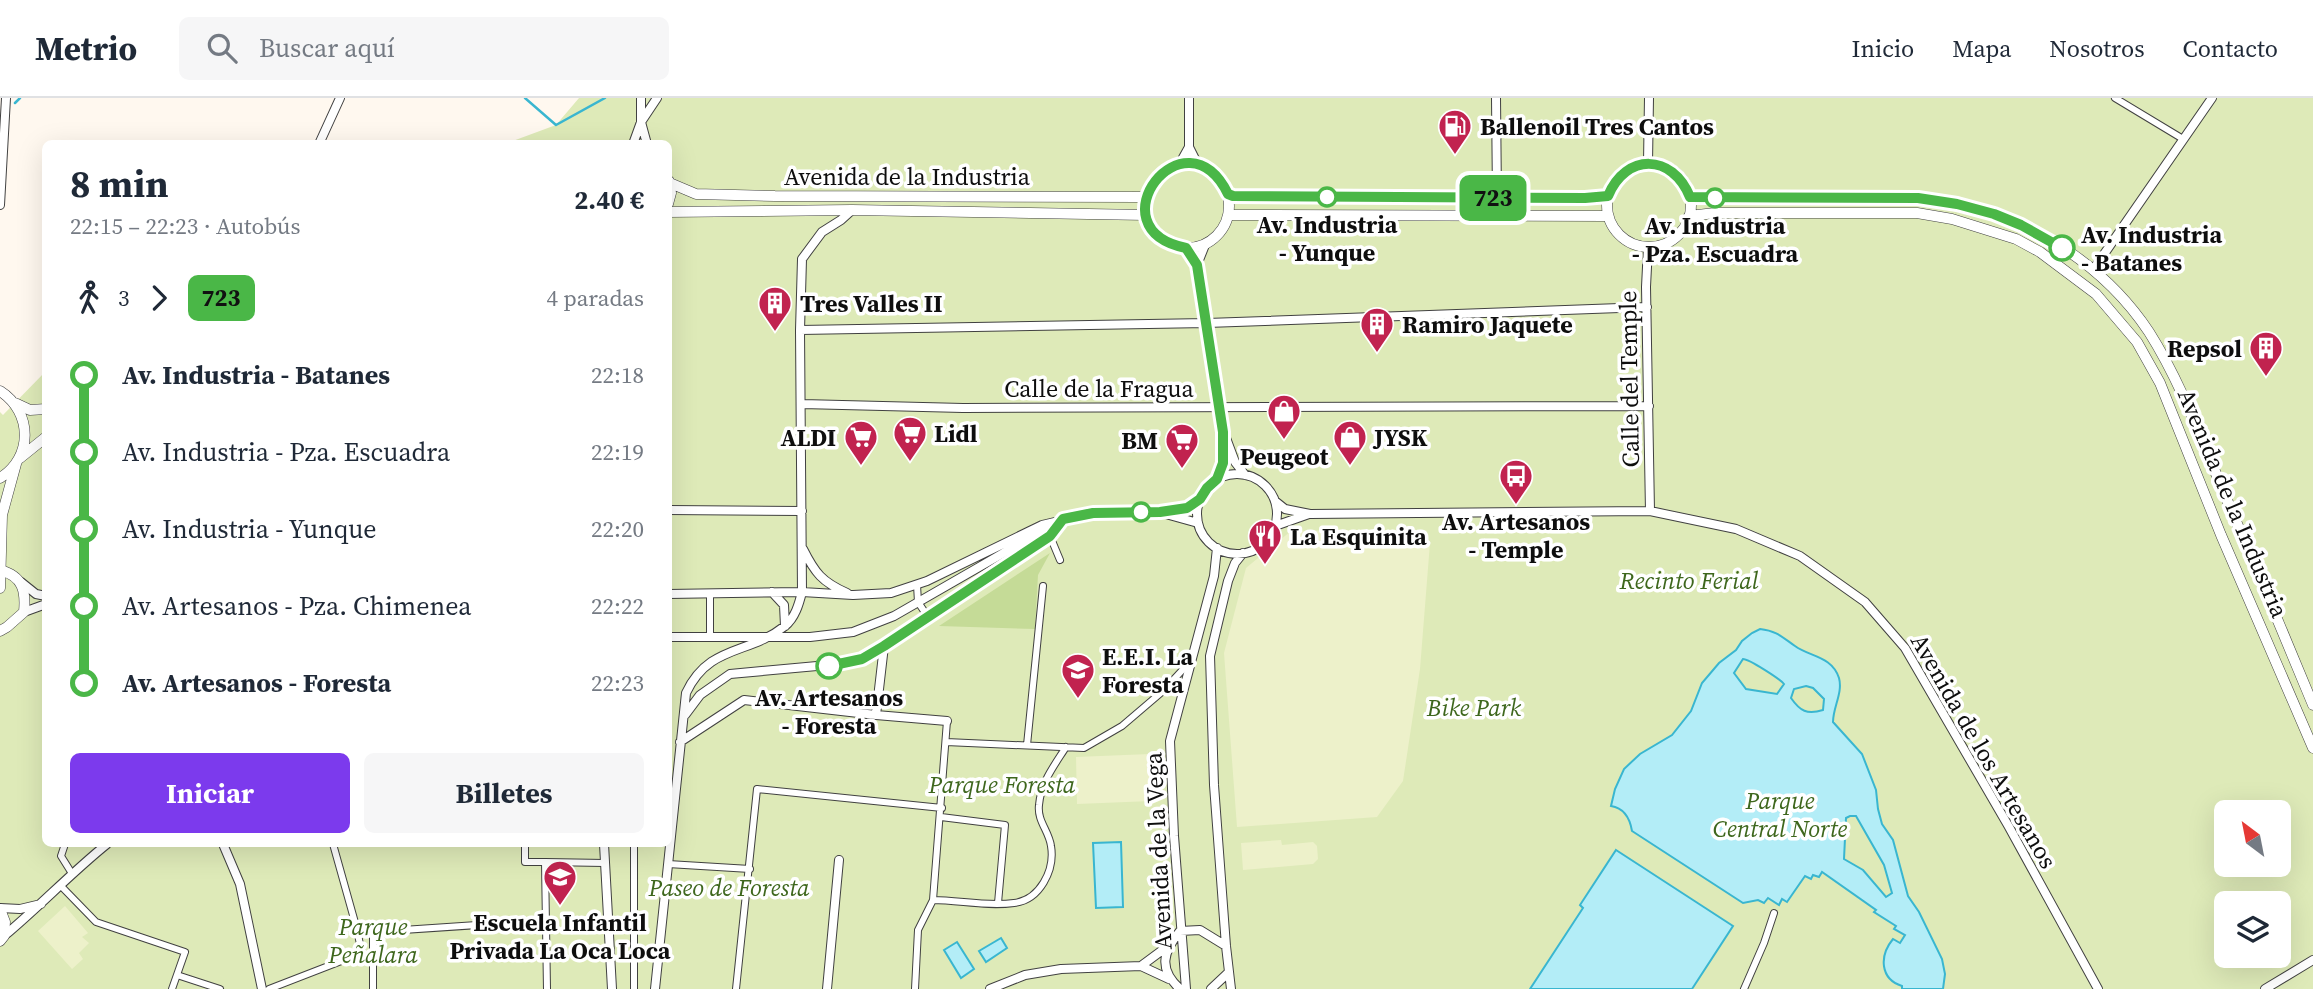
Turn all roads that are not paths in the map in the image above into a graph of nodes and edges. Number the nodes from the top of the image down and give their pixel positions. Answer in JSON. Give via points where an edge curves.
{"nodes":[{"id":1,"x":6,"y":98,"type":"edge"},
{"id":2,"x":340,"y":98,"type":"edge"},
{"id":3,"x":641,"y":98,"type":"edge"},
{"id":4,"x":657,"y":98,"type":"edge"},
{"id":5,"x":1189,"y":98,"type":"edge"},
{"id":6,"x":1496,"y":98,"type":"edge"},
{"id":7,"x":1649,"y":98,"type":"edge"},
{"id":8,"x":2115,"y":98,"type":"edge"},
{"id":9,"x":2212,"y":98,"type":"edge"},
{"id":10,"x":641,"y":122,"type":"junction"},
{"id":11,"x":2183,"y":139,"type":"junction"},
{"id":12,"x":321,"y":140,"type":"edge"},
{"id":13,"x":635,"y":140,"type":"edge"},
{"id":14,"x":646,"y":140,"type":"edge"},
{"id":15,"x":1189,"y":147,"type":"junction"},
{"id":16,"x":1648,"y":163,"type":"junction"},
{"id":17,"x":1179,"y":165,"type":"junction"},
{"id":18,"x":1198,"y":165,"type":"junction"},
{"id":19,"x":672,"y":183,"type":"edge"},
{"id":20,"x":1228,"y":194,"type":"junction"},
{"id":21,"x":1608,"y":196,"type":"junction"},
{"id":22,"x":1146,"y":197,"type":"junction"},
{"id":23,"x":1690,"y":197,"type":"junction"},
{"id":24,"x":1497,"y":198,"type":"junction"},
{"id":25,"x":0,"y":205,"type":"edge"},
{"id":26,"x":852,"y":210,"type":"junction"},
{"id":27,"x":672,"y":212,"type":"edge"},
{"id":28,"x":1146,"y":215,"type":"junction"},
{"id":29,"x":1229,"y":215,"type":"junction"},
{"id":30,"x":1608,"y":216,"type":"junction"},
{"id":31,"x":1689,"y":216,"type":"junction"},
{"id":32,"x":1205,"y":245,"type":"junction"},
{"id":33,"x":1648,"y":247,"type":"junction"},
{"id":34,"x":1186,"y":248,"type":"junction"},
{"id":35,"x":1197,"y":265,"type":"junction"},
{"id":36,"x":2094,"y":270,"type":"junction"},
{"id":37,"x":1647,"y":307,"type":"junction"},
{"id":38,"x":1207,"y":323,"type":"junction"},
{"id":39,"x":800,"y":330,"type":"junction"},
{"id":40,"x":0,"y":391,"type":"edge"},
{"id":41,"x":15,"y":403,"type":"junction"},
{"id":42,"x":802,"y":404,"type":"junction"},
{"id":43,"x":1649,"y":406,"type":"junction"},
{"id":44,"x":1219,"y":407,"type":"junction"},
{"id":45,"x":42,"y":409,"type":"edge"},
{"id":46,"x":1223,"y":432,"type":"junction"},
{"id":47,"x":42,"y":440,"type":"edge"},
{"id":48,"x":18,"y":461,"type":"junction"},
{"id":49,"x":1245,"y":475,"type":"junction"},
{"id":50,"x":0,"y":478,"type":"edge"},
{"id":51,"x":1217,"y":479,"type":"junction"},
{"id":52,"x":1200,"y":499,"type":"junction"},
{"id":53,"x":1275,"y":501,"type":"junction"},
{"id":54,"x":672,"y":510,"type":"edge"},
{"id":55,"x":802,"y":511,"type":"junction"},
{"id":56,"x":1650,"y":511,"type":"junction"},
{"id":57,"x":1160,"y":512,"type":"junction"},
{"id":58,"x":1310,"y":514,"type":"junction"},
{"id":59,"x":1063,"y":519,"type":"junction"},
{"id":60,"x":1198,"y":523,"type":"junction"},
{"id":61,"x":1275,"y":526,"type":"junction"},
{"id":62,"x":1050,"y":536,"type":"junction"},
{"id":63,"x":802,"y":547,"type":"junction"},
{"id":64,"x":1217,"y":548,"type":"junction"},
{"id":65,"x":1243,"y":553,"type":"junction"},
{"id":66,"x":1060,"y":561,"type":"dead end"},
{"id":67,"x":1,"y":570,"type":"edge"},
{"id":68,"x":21,"y":582,"type":"junction"},
{"id":69,"x":917,"y":585,"type":"junction"},
{"id":70,"x":1043,"y":586,"type":"dead end"},
{"id":71,"x":0,"y":588,"type":"edge"},
{"id":72,"x":772,"y":592,"type":"junction"},
{"id":73,"x":802,"y":592,"type":"junction"},
{"id":74,"x":672,"y":594,"type":"edge"},
{"id":75,"x":710,"y":594,"type":"junction"},
{"id":76,"x":42,"y":595,"type":"edge"},
{"id":77,"x":853,"y":595,"type":"junction"},
{"id":78,"x":918,"y":602,"type":"junction"},
{"id":79,"x":42,"y":605,"type":"edge"},
{"id":80,"x":24,"y":612,"type":"junction"},
{"id":81,"x":928,"y":617,"type":"junction"},
{"id":82,"x":785,"y":626,"type":"junction"},
{"id":83,"x":0,"y":631,"type":"edge"},
{"id":84,"x":672,"y":637,"type":"edge"},
{"id":85,"x":765,"y":637,"type":"junction"},
{"id":86,"x":710,"y":638,"type":"junction"},
{"id":87,"x":884,"y":646,"type":"junction"},
{"id":88,"x":1193,"y":659,"type":"junction"},
{"id":89,"x":2313,"y":705,"type":"edge"},
{"id":90,"x":876,"y":715,"type":"junction"},
{"id":91,"x":683,"y":718,"type":"junction"},
{"id":92,"x":947,"y":721,"type":"joint"},
{"id":93,"x":680,"y":742,"type":"junction"},
{"id":94,"x":946,"y":742,"type":"junction"},
{"id":95,"x":1027,"y":745,"type":"junction"},
{"id":96,"x":1066,"y":747,"type":"junction"},
{"id":97,"x":2313,"y":748,"type":"edge"},
{"id":98,"x":942,"y":808,"type":"junction"},
{"id":99,"x":941,"y":817,"type":"junction"},
{"id":100,"x":672,"y":823,"type":"edge"},
{"id":101,"x":64,"y":847,"type":"edge"},
{"id":102,"x":103,"y":847,"type":"edge"},
{"id":103,"x":224,"y":847,"type":"edge"},
{"id":104,"x":334,"y":847,"type":"edge"},
{"id":105,"x":526,"y":847,"type":"edge"},
{"id":106,"x":604,"y":847,"type":"edge"},
{"id":107,"x":634,"y":847,"type":"edge"},
{"id":108,"x":670,"y":847,"type":"edge"},
{"id":109,"x":839,"y":860,"type":"dead end"},
{"id":110,"x":545,"y":862,"type":"junction"},
{"id":111,"x":605,"y":863,"type":"junction"},
{"id":112,"x":668,"y":864,"type":"junction"},
{"id":113,"x":750,"y":869,"type":"junction"},
{"id":114,"x":71,"y":872,"type":"junction"},
{"id":115,"x":60,"y":885,"type":"junction"},
{"id":116,"x":933,"y":900,"type":"junction"},
{"id":117,"x":44,"y":903,"type":"junction"},
{"id":118,"x":998,"y":903,"type":"junction"},
{"id":119,"x":0,"y":908,"type":"edge"},
{"id":120,"x":1774,"y":914,"type":"dead end"},
{"id":121,"x":547,"y":923,"type":"junction"},
{"id":122,"x":356,"y":926,"type":"junction"},
{"id":123,"x":1180,"y":931,"type":"junction"},
{"id":124,"x":373,"y":932,"type":"junction"},
{"id":125,"x":2,"y":939,"type":"edge"},
{"id":126,"x":1168,"y":946,"type":"junction"},
{"id":127,"x":1226,"y":946,"type":"junction"},
{"id":128,"x":2313,"y":960,"type":"edge"},
{"id":129,"x":1141,"y":966,"type":"junction"},
{"id":130,"x":1228,"y":973,"type":"junction"},
{"id":131,"x":177,"y":975,"type":"junction"},
{"id":132,"x":1169,"y":979,"type":"junction"},
{"id":133,"x":172,"y":989,"type":"edge"},
{"id":134,"x":219,"y":989,"type":"edge"},
{"id":135,"x":262,"y":989,"type":"edge"},
{"id":136,"x":269,"y":989,"type":"edge"},
{"id":137,"x":373,"y":989,"type":"edge"},
{"id":138,"x":547,"y":989,"type":"edge"},
{"id":139,"x":612,"y":989,"type":"edge"},
{"id":140,"x":634,"y":989,"type":"edge"},
{"id":141,"x":655,"y":989,"type":"edge"},
{"id":142,"x":736,"y":989,"type":"edge"},
{"id":143,"x":827,"y":989,"type":"edge"},
{"id":144,"x":915,"y":989,"type":"edge"},
{"id":145,"x":990,"y":989,"type":"edge"},
{"id":146,"x":1180,"y":989,"type":"edge"},
{"id":147,"x":1186,"y":989,"type":"edge"},
{"id":148,"x":1211,"y":989,"type":"edge"},
{"id":149,"x":1231,"y":989,"type":"edge"},
{"id":150,"x":1744,"y":989,"type":"edge"},
{"id":151,"x":2098,"y":989,"type":"edge"},
{"id":152,"x":2264,"y":989,"type":"edge"}],
"edges":[{"from":1,"to":25,"type":"street"},
{"from":2,"to":12,"type":"street"},
{"from":3,"to":10,"type":"street"},
{"from":4,"to":10,"type":"street"},
{"from":5,"to":15,"type":"street"},
{"from":6,"to":24,"type":"street"},
{"from":7,"to":16,"type":"street"},
{"from":8,"to":11,"type":"street"},
{"from":9,"to":11,"type":"street"},
{"from":10,"to":13,"type":"street"},
{"from":10,"to":14,"type":"street"},
{"from":11,"to":36,"type":"street"},
{"from":15,"to":17,"type":"street"},
{"from":15,"to":18,"type":"street"},
{"from":16,"to":21,"type":"street","via":[[1622,173]]},
{"from":16,"to":23,"type":"street","via":[[1675,173]]},
{"from":17,"to":18,"type":"street"},
{"from":17,"to":22,"type":"street","via":[[1158,176]]},
{"from":18,"to":20,"type":"street","via":[[1217,176]]},
{"from":19,"to":22,"type":"street","name":"Avenida de la Industria","via":[[696,194],[762,196]]},
{"from":20,"to":24,"type":"street"},
{"from":20,"to":29,"type":"street"},
{"from":21,"to":24,"type":"street"},
{"from":21,"to":30,"type":"street"},
{"from":22,"to":28,"type":"street"},
{"from":23,"to":31,"type":"street"},
{"from":23,"to":36,"type":"street","name":"Avenida de la Industria","via":[[1918,198],[1957,204],[2021,225]]},
{"from":26,"to":27,"type":"street","name":"Avenida de la Industria"},
{"from":26,"to":28,"type":"street","name":"Avenida de la Industria"},
{"from":26,"to":39,"type":"street","via":[[822,232],[803,259]]},
{"from":28,"to":34,"type":"street","via":[[1160,239]]},
{"from":29,"to":30,"type":"street"},
{"from":29,"to":32,"type":"street","via":[[1216,238]]},
{"from":30,"to":33,"type":"street","via":[[1623,238]]},
{"from":31,"to":33,"type":"street","via":[[1674,239]]},
{"from":31,"to":97,"type":"street","name":"Avenida de la Industria","via":[[1917,213],[2016,239],[2061,265],[2096,295],[2137,342],[2160,383]]},
{"from":32,"to":34,"type":"street"},
{"from":32,"to":35,"type":"street"},
{"from":33,"to":37,"type":"street","name":"Calle del Temple"},
{"from":34,"to":35,"type":"street"},
{"from":35,"to":38,"type":"street"},
{"from":36,"to":89,"type":"street","name":"Avenida de la Industria","via":[[2134,312],[2180,388]]},
{"from":37,"to":38,"type":"street"},
{"from":37,"to":43,"type":"street","name":"Calle del Temple"},
{"from":38,"to":39,"type":"street"},
{"from":38,"to":44,"type":"street"},
{"from":39,"to":42,"type":"street"},
{"from":40,"to":41,"type":"street"},
{"from":41,"to":45,"type":"street"},
{"from":41,"to":48,"type":"street","via":[[25,430]]},
{"from":42,"to":44,"type":"street","name":"Calle de la Fragua"},
{"from":42,"to":55,"type":"street"},
{"from":43,"to":44,"type":"street","name":"Calle de la Fragua"},
{"from":43,"to":56,"type":"street","name":"Calle del Temple"},
{"from":44,"to":46,"type":"street"},
{"from":46,"to":49,"type":"street"},
{"from":46,"to":51,"type":"street","via":[[1223,463]]},
{"from":47,"to":48,"type":"street"},
{"from":48,"to":50,"type":"street"},
{"from":48,"to":67,"type":"street","via":[[2,515]]},
{"from":49,"to":51,"type":"street"},
{"from":49,"to":53,"type":"street","via":[[1264,484]]},
{"from":51,"to":52,"type":"street"},
{"from":52,"to":57,"type":"street","via":[[1187,508]]},
{"from":52,"to":60,"type":"street"},
{"from":53,"to":58,"type":"street","name":"Avenida de los Artesanos","via":[[1285,509]]},
{"from":53,"to":61,"type":"street"},
{"from":54,"to":55,"type":"street"},
{"from":55,"to":63,"type":"street"},
{"from":56,"to":58,"type":"street","name":"Avenida de los Artesanos"},
{"from":56,"to":151,"type":"street","name":"Avenida de los Artesanos","via":[[1736,529],[1800,556],[1865,602],[1905,648],[1926,682]]},
{"from":57,"to":59,"type":"street","via":[[1093,513]]},
{"from":57,"to":60,"type":"street"},
{"from":58,"to":61,"type":"street","name":"Avenida de los Artesanos"},
{"from":59,"to":62,"type":"street"},
{"from":59,"to":69,"type":"street"},
{"from":59,"to":78,"type":"street"},
{"from":60,"to":64,"type":"street"},
{"from":61,"to":65,"type":"street","via":[[1263,544]]},
{"from":62,"to":66,"type":"street"},
{"from":62,"to":81,"type":"street"},
{"from":63,"to":73,"type":"street"},
{"from":63,"to":77,"type":"street","via":[[827,584]]},
{"from":64,"to":65,"type":"street"},
{"from":64,"to":88,"type":"street","name":"Avenida de la Vega"},
{"from":65,"to":127,"type":"street","via":[[1228,581],[1210,656]]},
{"from":67,"to":68,"type":"street"},
{"from":67,"to":71,"type":"street"},
{"from":68,"to":76,"type":"street"},
{"from":68,"to":80,"type":"street","via":[[26,594]]},
{"from":69,"to":77,"type":"street","via":[[891,593]]},
{"from":69,"to":78,"type":"street"},
{"from":70,"to":95,"type":"street"},
{"from":72,"to":73,"type":"street"},
{"from":72,"to":75,"type":"street"},
{"from":72,"to":82,"type":"street","via":[[784,605]]},
{"from":73,"to":77,"type":"street"},
{"from":73,"to":82,"type":"street","via":[[797,610]]},
{"from":74,"to":75,"type":"street"},
{"from":75,"to":86,"type":"street"},
{"from":78,"to":81,"type":"street"},
{"from":78,"to":85,"type":"street","via":[[853,632]]},
{"from":79,"to":80,"type":"street"},
{"from":80,"to":83,"type":"street"},
{"from":81,"to":87,"type":"street"},
{"from":82,"to":85,"type":"street"},
{"from":84,"to":86,"type":"street"},
{"from":85,"to":86,"type":"street"},
{"from":85,"to":91,"type":"street","via":[[717,657],[693,677]]},
{"from":87,"to":90,"type":"street"},
{"from":87,"to":91,"type":"street","via":[[842,664],[730,674],[700,695]]},
{"from":88,"to":96,"type":"street","via":[[1122,726],[1084,748]]},
{"from":88,"to":123,"type":"street","name":"Avenida de la Vega","via":[[1171,741]]},
{"from":90,"to":92,"type":"street"},
{"from":90,"to":93,"type":"street","via":[[744,701]]},
{"from":91,"to":93,"type":"street"},
{"from":92,"to":94,"type":"street"},
{"from":93,"to":100,"type":"street"},
{"from":94,"to":95,"type":"street"},
{"from":94,"to":98,"type":"street"},
{"from":95,"to":96,"type":"street"},
{"from":96,"to":118,"type":"street","via":[[1040,794],[1038,810],[1051,844],[1050,866],[1042,886],[1028,899]]},
{"from":98,"to":99,"type":"street"},
{"from":98,"to":113,"type":"street","via":[[757,789]]},
{"from":99,"to":116,"type":"street"},
{"from":99,"to":118,"type":"street","via":[[1004,825]]},
{"from":101,"to":114,"type":"street","via":[[61,856]]},
{"from":102,"to":114,"type":"street"},
{"from":103,"to":135,"type":"street","via":[[240,884]]},
{"from":104,"to":122,"type":"street"},
{"from":105,"to":110,"type":"street","via":[[525,862]]},
{"from":106,"to":111,"type":"street"},
{"from":107,"to":140,"type":"street"},
{"from":108,"to":112,"type":"street"},
{"from":109,"to":143,"type":"street"},
{"from":110,"to":111,"type":"street"},
{"from":110,"to":121,"type":"street"},
{"from":111,"to":139,"type":"street"},
{"from":112,"to":113,"type":"street"},
{"from":112,"to":141,"type":"street"},
{"from":113,"to":142,"type":"street"},
{"from":114,"to":115,"type":"street"},
{"from":115,"to":117,"type":"street"},
{"from":115,"to":131,"type":"street","via":[[96,922],[185,952]]},
{"from":116,"to":118,"type":"street"},
{"from":116,"to":144,"type":"street","via":[[918,930]]},
{"from":117,"to":119,"type":"street"},
{"from":117,"to":125,"type":"street"},
{"from":119,"to":125,"type":"street","via":[[5,922]]},
{"from":120,"to":150,"type":"street"},
{"from":121,"to":124,"type":"street"},
{"from":121,"to":138,"type":"street"},
{"from":122,"to":124,"type":"street"},
{"from":122,"to":136,"type":"street","via":[[362,953]]},
{"from":123,"to":126,"type":"street"},
{"from":123,"to":127,"type":"street","via":[[1200,930]]},
{"from":123,"to":147,"type":"street","name":"Avenida de la Vega"},
{"from":124,"to":137,"type":"street"},
{"from":126,"to":129,"type":"street"},
{"from":126,"to":132,"type":"street","via":[[1165,963]]},
{"from":127,"to":130,"type":"street"},
{"from":128,"to":152,"type":"street"},
{"from":129,"to":132,"type":"street"},
{"from":129,"to":145,"type":"street","via":[[1061,969],[1025,975]]},
{"from":130,"to":148,"type":"street"},
{"from":130,"to":149,"type":"street"},
{"from":131,"to":133,"type":"street"},
{"from":131,"to":134,"type":"street"},
{"from":132,"to":146,"type":"street"}]}
